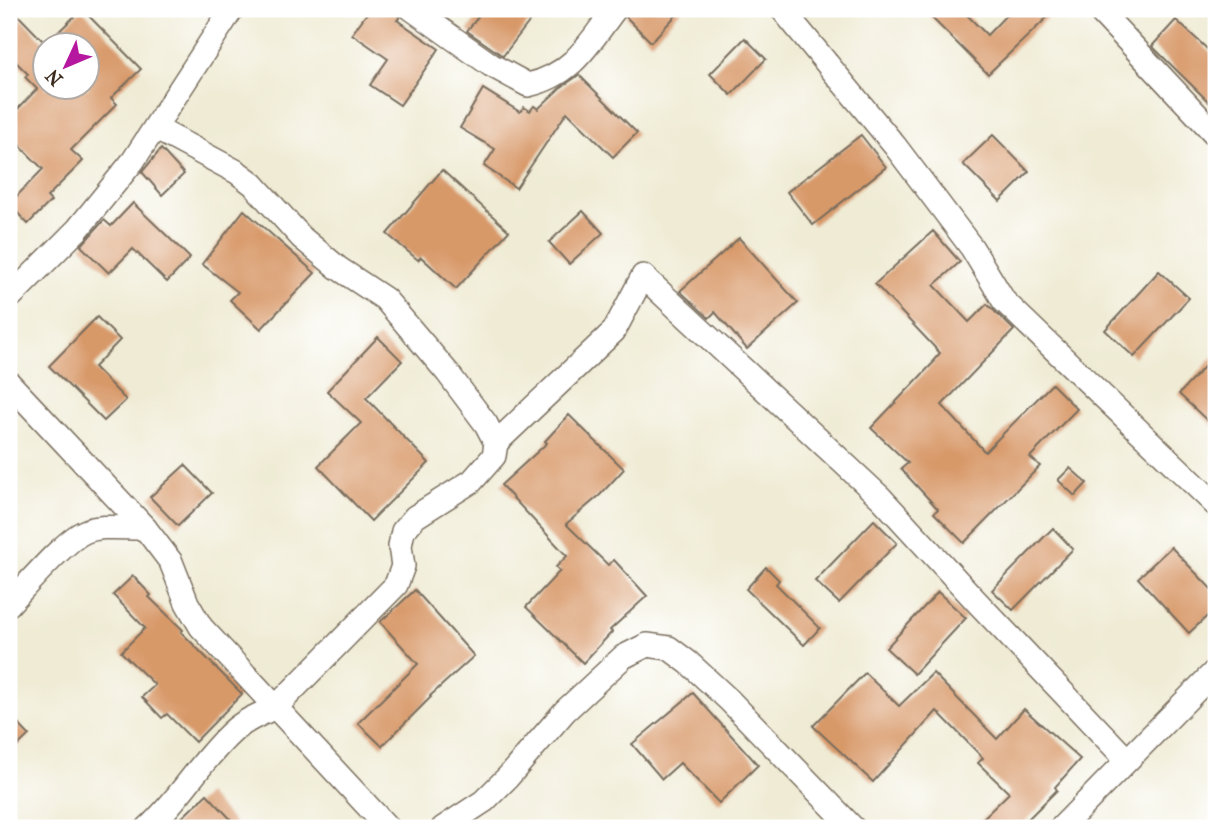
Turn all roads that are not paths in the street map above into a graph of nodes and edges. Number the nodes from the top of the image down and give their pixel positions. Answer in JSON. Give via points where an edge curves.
{"nodes":[{"id":1,"x":232,"y":9,"type":"edge"},
{"id":2,"x":412,"y":9,"type":"edge"},
{"id":3,"x":615,"y":9,"type":"edge"},
{"id":4,"x":782,"y":9,"type":"edge"},
{"id":5,"x":1097,"y":9,"type":"edge"},
{"id":6,"x":155,"y":128,"type":"junction"},
{"id":7,"x":1216,"y":135,"type":"edge"},
{"id":8,"x":9,"y":298,"type":"edge"},
{"id":9,"x":9,"y":383,"type":"edge"},
{"id":10,"x":496,"y":443,"type":"junction"},
{"id":11,"x":1216,"y":505,"type":"edge"},
{"id":12,"x":145,"y":528,"type":"junction"},
{"id":13,"x":9,"y":604,"type":"edge"},
{"id":14,"x":1216,"y":670,"type":"edge"},
{"id":15,"x":276,"y":707,"type":"junction"},
{"id":16,"x":1126,"y":759,"type":"junction"},
{"id":17,"x":148,"y":828,"type":"edge"},
{"id":18,"x":388,"y":828,"type":"edge"},
{"id":19,"x":443,"y":828,"type":"edge"},
{"id":20,"x":853,"y":828,"type":"edge"},
{"id":21,"x":1061,"y":828,"type":"edge"}],
"edges":[{"from":1,"to":6,"type":"street"},
{"from":2,"to":3,"type":"street","via":[[491,65],[528,85],[548,80],[572,65]]},
{"from":4,"to":11,"type":"street","via":[[895,146],[972,248],[1004,301]]},
{"from":5,"to":7,"type":"street"},
{"from":6,"to":8,"type":"street","via":[[77,230]]},
{"from":6,"to":10,"type":"street","via":[[237,172],[311,245],[385,299],[447,372]]},
{"from":9,"to":12,"type":"street"},
{"from":10,"to":15,"type":"street","via":[[494,456],[472,481],[415,517],[402,531],[403,566],[396,585]]},
{"from":10,"to":16,"type":"street","via":[[614,331],[643,276],[881,498]]},
{"from":12,"to":13,"type":"street","via":[[83,532]]},
{"from":12,"to":15,"type":"street","via":[[171,562],[201,627]]},
{"from":14,"to":16,"type":"street"},
{"from":15,"to":17,"type":"street","via":[[234,730]]},
{"from":15,"to":18,"type":"street"},
{"from":16,"to":21,"type":"street"},
{"from":19,"to":20,"type":"street","via":[[484,801],[565,711],[624,657],[647,645],[669,648],[689,663]]}]}
